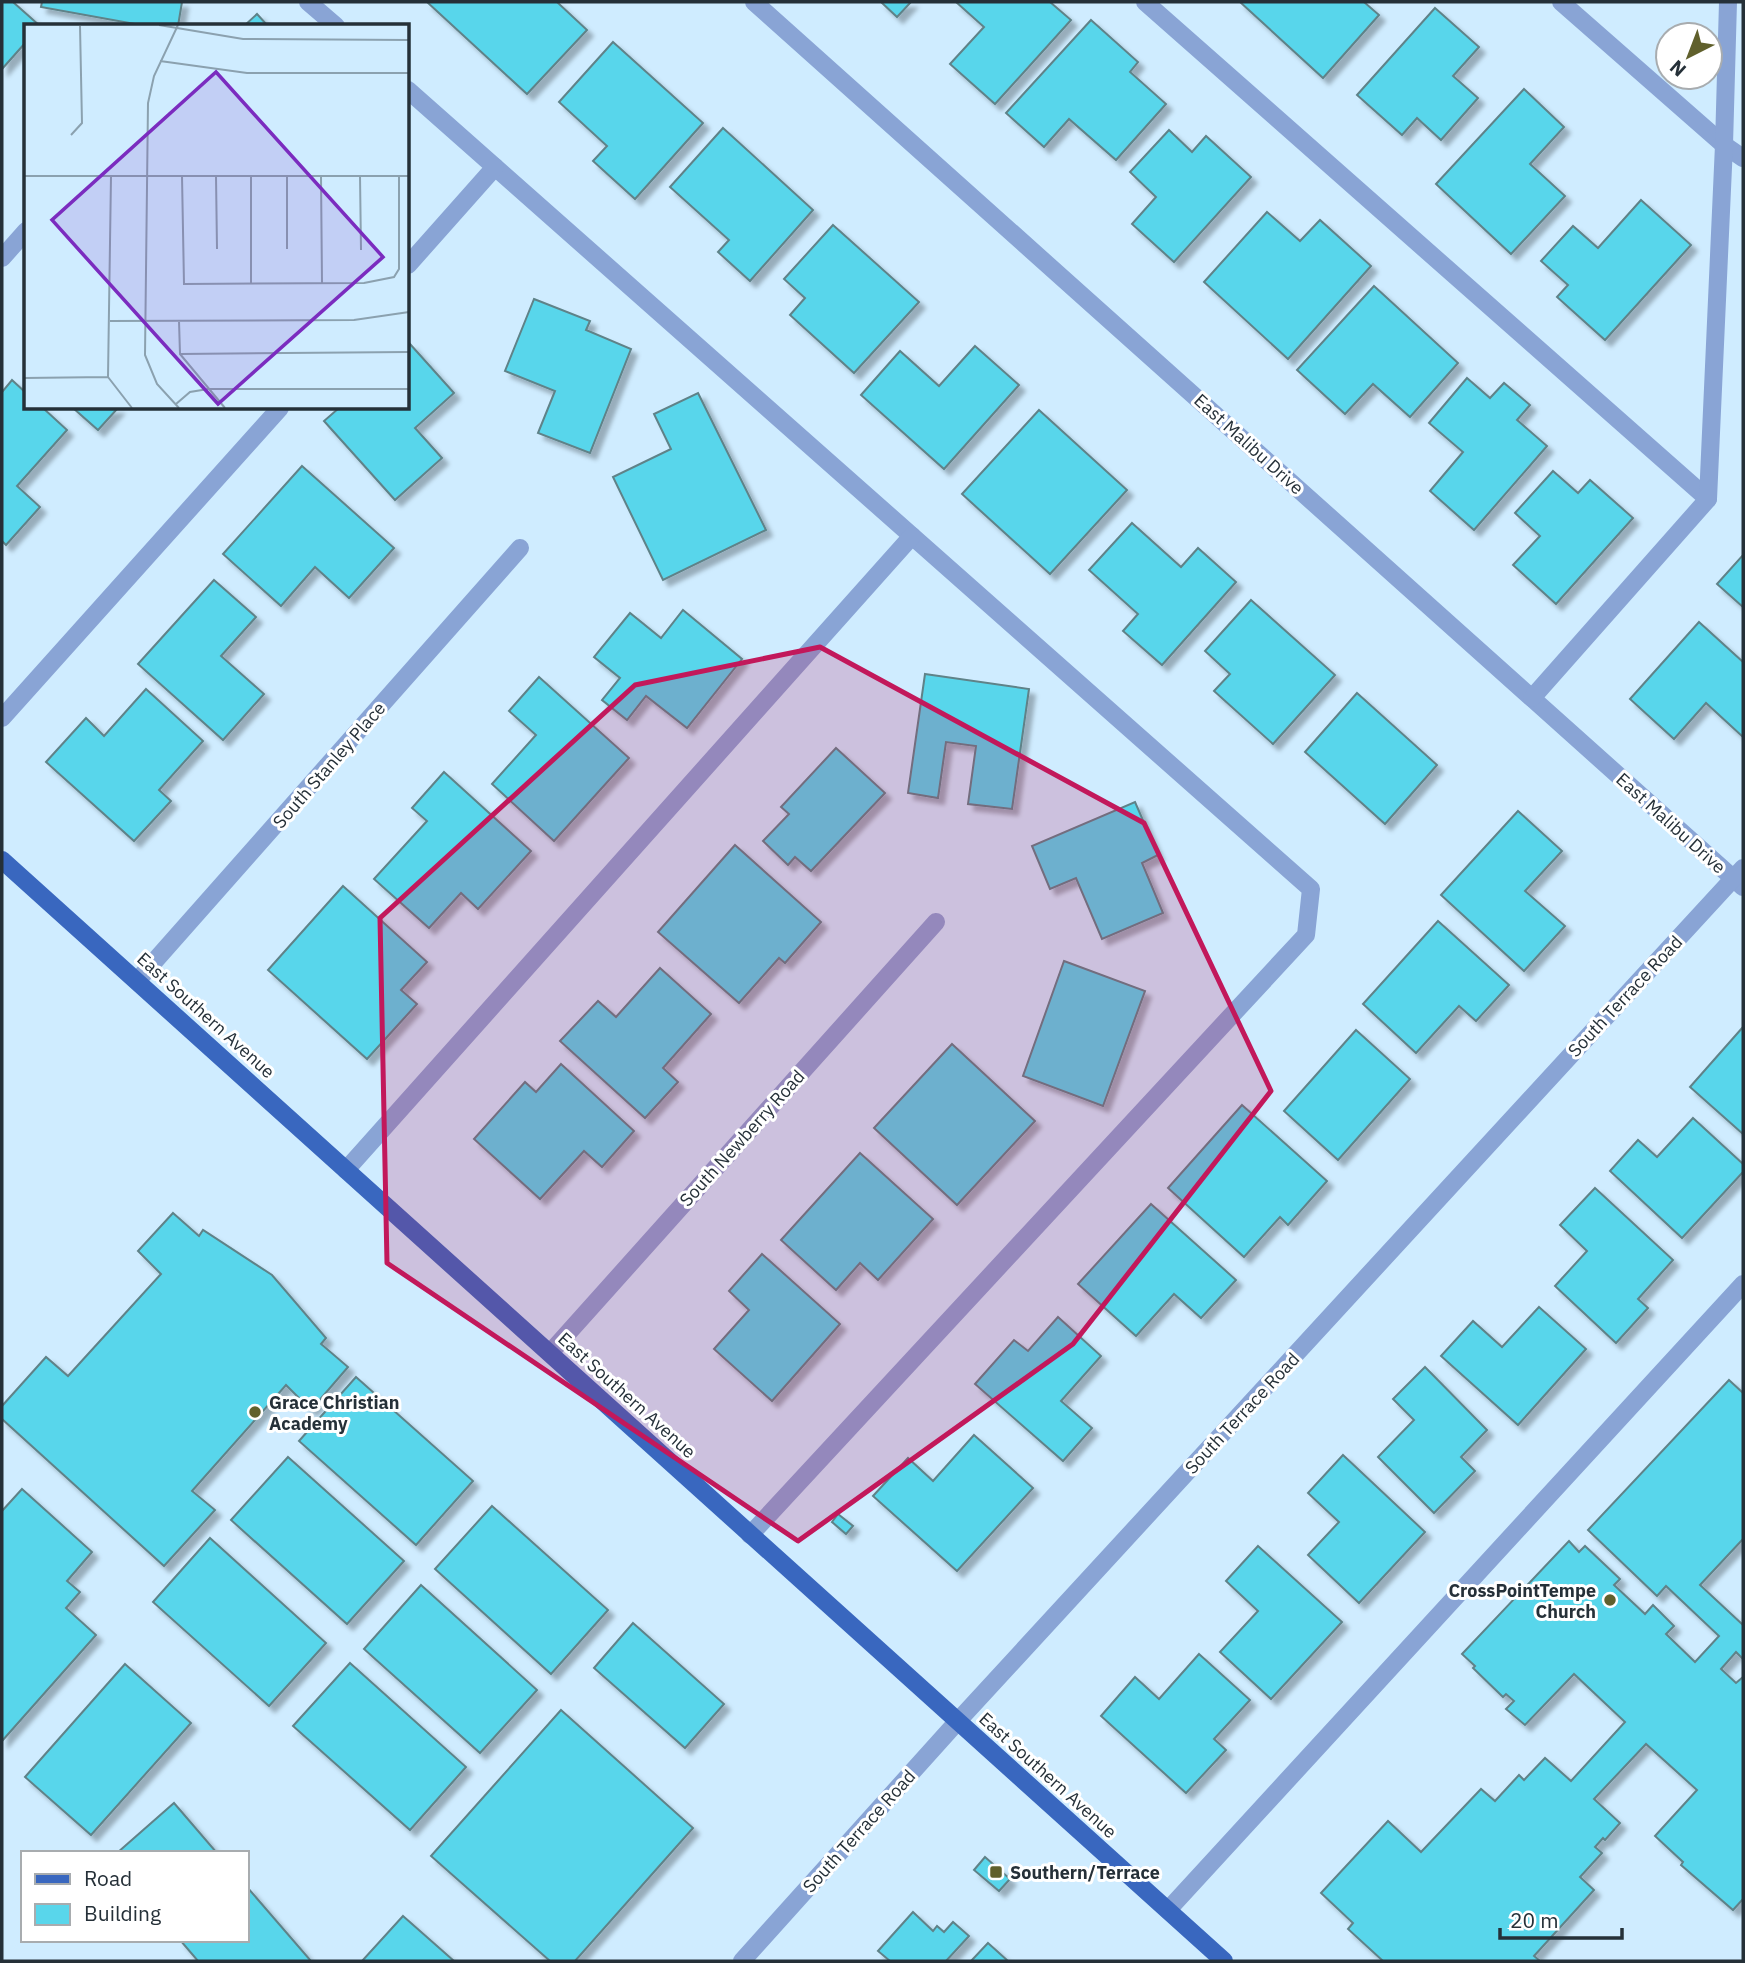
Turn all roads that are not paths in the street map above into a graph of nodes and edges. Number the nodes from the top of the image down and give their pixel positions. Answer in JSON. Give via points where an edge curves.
{"nodes":[{"id":1,"x":309,"y":2,"type":"edge"},
{"id":2,"x":754,"y":2,"type":"edge"},
{"id":3,"x":1146,"y":2,"type":"edge"},
{"id":4,"x":1561,"y":2,"type":"edge"},
{"id":5,"x":1728,"y":2,"type":"edge"},
{"id":6,"x":334,"y":24,"type":"edge"},
{"id":7,"x":410,"y":92,"type":"edge"},
{"id":8,"x":1724,"y":145,"type":"junction"},
{"id":9,"x":1743,"y":159,"type":"edge"},
{"id":10,"x":495,"y":167,"type":"junction"},
{"id":11,"x":24,"y":233,"type":"edge"},
{"id":12,"x":2,"y":258,"type":"edge"},
{"id":13,"x":410,"y":263,"type":"edge"},
{"id":14,"x":278,"y":410,"type":"edge"},
{"id":15,"x":1708,"y":499,"type":"junction"},
{"id":16,"x":912,"y":536,"type":"junction"},
{"id":17,"x":520,"y":548,"type":"dead end"},
{"id":18,"x":1532,"y":698,"type":"junction"},
{"id":19,"x":2,"y":718,"type":"edge"},
{"id":20,"x":2,"y":860,"type":"edge"},
{"id":21,"x":1740,"y":878,"type":"edge"},
{"id":22,"x":936,"y":922,"type":"dead end"},
{"id":23,"x":137,"y":981,"type":"junction"},
{"id":24,"x":346,"y":1170,"type":"junction"},
{"id":25,"x":1743,"y":1284,"type":"edge"},
{"id":26,"x":550,"y":1353,"type":"junction"},
{"id":27,"x":750,"y":1535,"type":"junction"},
{"id":28,"x":957,"y":1722,"type":"junction"},
{"id":29,"x":1168,"y":1910,"type":"junction"},
{"id":30,"x":742,"y":1961,"type":"edge"},
{"id":31,"x":1224,"y":1961,"type":"edge"}],
"edges":[{"from":1,"to":6,"type":"street"},
{"from":2,"to":18,"type":"street","name":"East Malibu Drive"},
{"from":3,"to":15,"type":"street"},
{"from":4,"to":8,"type":"street"},
{"from":5,"to":8,"type":"street"},
{"from":7,"to":10,"type":"street"},
{"from":8,"to":9,"type":"street"},
{"from":8,"to":15,"type":"street"},
{"from":10,"to":13,"type":"street"},
{"from":10,"to":16,"type":"street"},
{"from":11,"to":12,"type":"street"},
{"from":14,"to":19,"type":"street"},
{"from":15,"to":18,"type":"street"},
{"from":16,"to":24,"type":"street"},
{"from":16,"to":27,"type":"street","via":[[1311,889],[1306,935]]},
{"from":17,"to":23,"type":"street","name":"South Stanley Place"},
{"from":18,"to":21,"type":"street","name":"East Malibu Drive"},
{"from":20,"to":23,"type":"main road","name":"East Southern Avenue"},
{"from":21,"to":28,"type":"street","name":"South Terrace Road"},
{"from":22,"to":26,"type":"street","name":"South Newberry Road"},
{"from":23,"to":24,"type":"main road","name":"East Southern Avenue"},
{"from":24,"to":26,"type":"main road","name":"East Southern Avenue"},
{"from":25,"to":29,"type":"street"},
{"from":26,"to":27,"type":"main road","name":"East Southern Avenue"},
{"from":27,"to":28,"type":"main road","name":"East Southern Avenue"},
{"from":28,"to":29,"type":"main road","name":"East Southern Avenue"},
{"from":28,"to":30,"type":"street","name":"South Terrace Road"},
{"from":29,"to":31,"type":"main road","name":"East Southern Avenue"}]}
